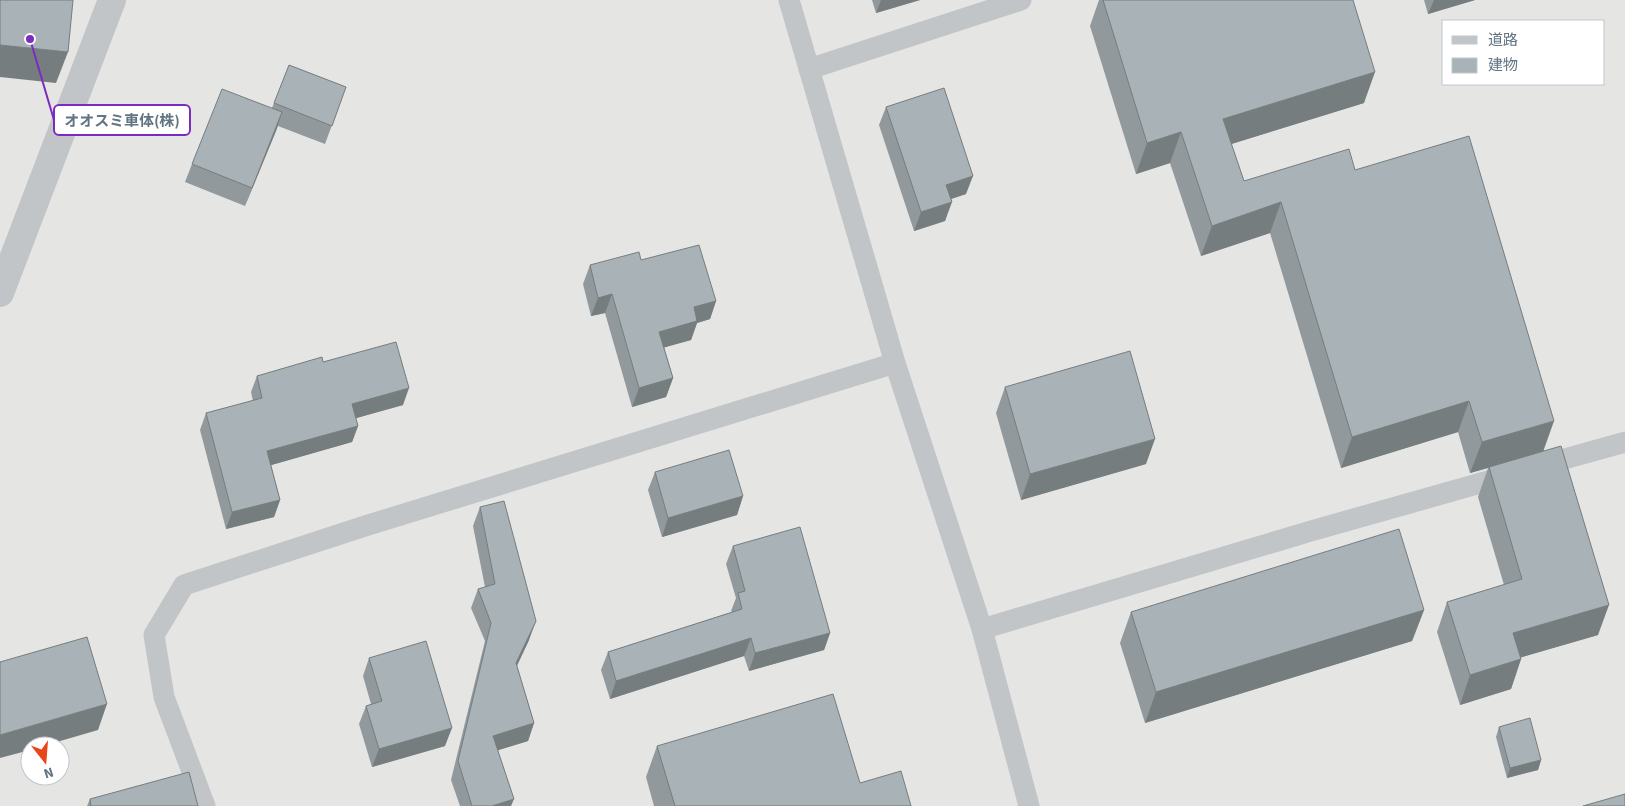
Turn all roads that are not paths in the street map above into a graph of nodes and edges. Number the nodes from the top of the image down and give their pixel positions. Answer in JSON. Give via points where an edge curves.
{"nodes":[{"id":1,"x":112,"y":0,"type":"edge"},
{"id":2,"x":789,"y":0,"type":"edge"},
{"id":3,"x":1021,"y":0,"type":"edge"},
{"id":4,"x":809,"y":69,"type":"junction"},
{"id":5,"x":0,"y":293,"type":"edge"},
{"id":6,"x":896,"y":363,"type":"junction"},
{"id":7,"x":1625,"y":442,"type":"edge"},
{"id":8,"x":982,"y":629,"type":"junction"},
{"id":9,"x":205,"y":806,"type":"edge"},
{"id":10,"x":1029,"y":806,"type":"edge"}],
"edges":[{"from":1,"to":5,"type":"street"},
{"from":2,"to":4,"type":"lane"},
{"from":3,"to":4,"type":"lane"},
{"from":4,"to":6,"type":"lane"},
{"from":6,"to":8,"type":"lane"},
{"from":6,"to":9,"type":"lane","via":[[184,585],[154,635],[164,697]]},
{"from":7,"to":8,"type":"lane"},
{"from":8,"to":10,"type":"lane"}]}
